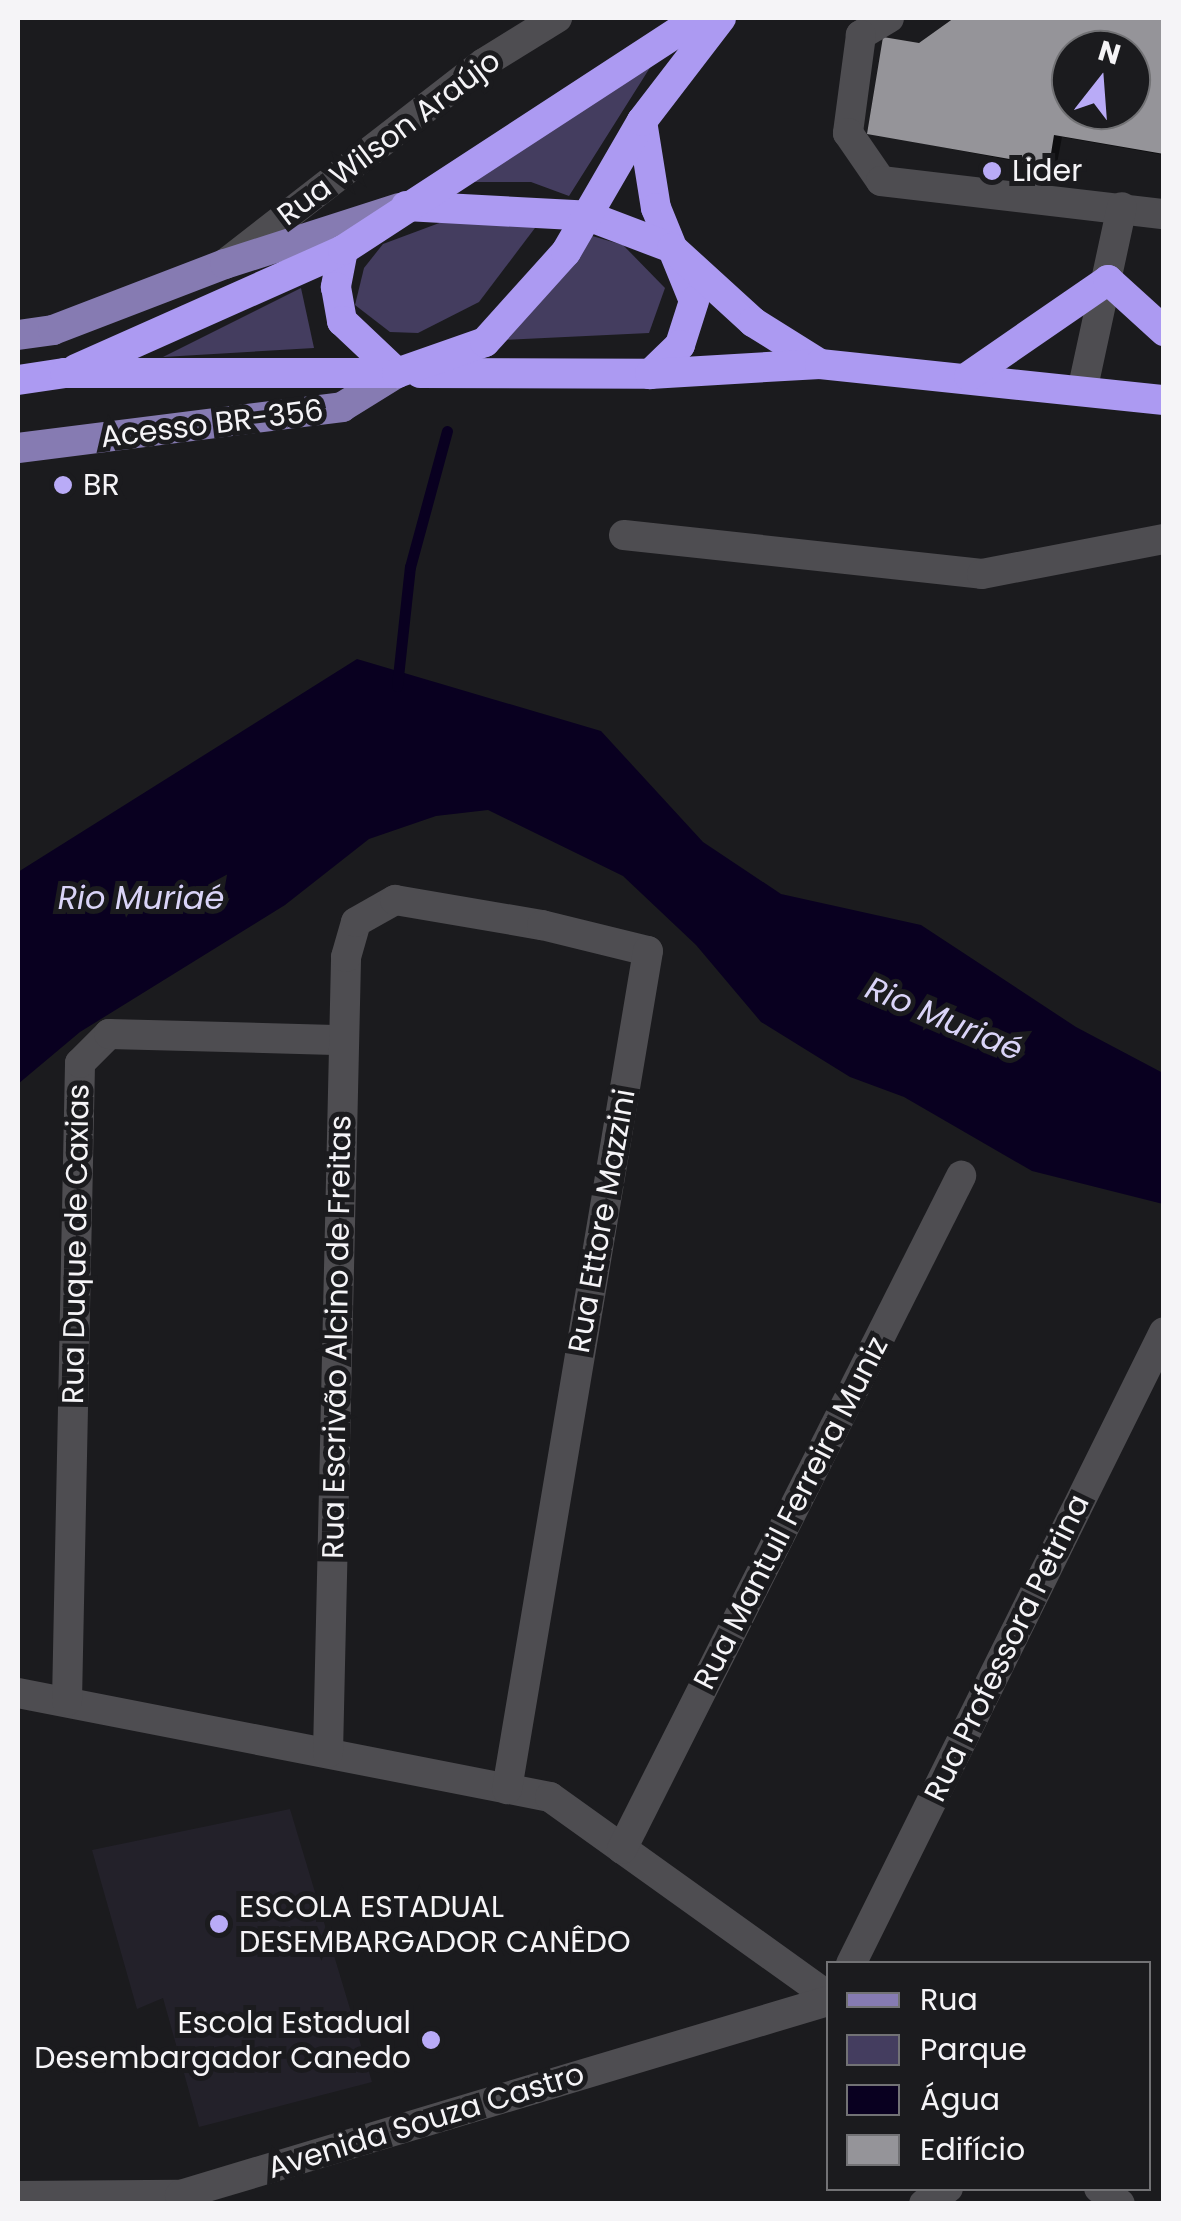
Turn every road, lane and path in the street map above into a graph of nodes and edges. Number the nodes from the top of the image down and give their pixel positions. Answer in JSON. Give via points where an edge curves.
{"nodes":[{"id":1,"x":557,"y":18,"type":"edge"},
{"id":2,"x":698,"y":18,"type":"edge"},
{"id":3,"x":722,"y":18,"type":"edge"},
{"id":4,"x":889,"y":18,"type":"edge"},
{"id":5,"x":642,"y":121,"type":"junction"},
{"id":6,"x":406,"y":206,"type":"junction"},
{"id":7,"x":1122,"y":208,"type":"junction"},
{"id":8,"x":1164,"y":214,"type":"edge"},
{"id":9,"x":588,"y":216,"type":"junction"},
{"id":10,"x":672,"y":248,"type":"junction"},
{"id":11,"x":343,"y":250,"type":"junction"},
{"id":12,"x":225,"y":264,"type":"junction"},
{"id":13,"x":1108,"y":280,"type":"junction"},
{"id":14,"x":1164,"y":330,"type":"edge"},
{"id":15,"x":18,"y":335,"type":"edge"},
{"id":16,"x":820,"y":364,"type":"junction"},
{"id":17,"x":397,"y":373,"type":"junction"},
{"id":18,"x":65,"y":374,"type":"junction"},
{"id":19,"x":650,"y":374,"type":"junction"},
{"id":20,"x":970,"y":376,"type":"junction"},
{"id":21,"x":18,"y":380,"type":"edge"},
{"id":22,"x":1083,"y":387,"type":"junction"},
{"id":23,"x":1164,"y":400,"type":"edge"},
{"id":24,"x":18,"y":448,"type":"edge"},
{"id":25,"x":624,"y":535,"type":"dead end"},
{"id":26,"x":1164,"y":539,"type":"edge"},
{"id":27,"x":356,"y":922,"type":"joint"},
{"id":28,"x":344,"y":1040,"type":"junction"},
{"id":29,"x":961,"y":1176,"type":"dead end"},
{"id":30,"x":1164,"y":1332,"type":"edge"},
{"id":31,"x":18,"y":1693,"type":"edge"},
{"id":32,"x":66,"y":1701,"type":"junction"},
{"id":33,"x":328,"y":1753,"type":"junction"},
{"id":34,"x":507,"y":1788,"type":"junction"},
{"id":35,"x":622,"y":1849,"type":"junction"},
{"id":36,"x":852,"y":1961,"type":"edge"},
{"id":37,"x":826,"y":1997,"type":"edge"},
{"id":38,"x":826,"y":1999,"type":"edge"},
{"id":39,"x":18,"y":2196,"type":"edge"},
{"id":40,"x":181,"y":2200,"type":"edge"}],
"edges":[{"from":1,"to":12,"type":"street","name":"Rua Wilson Araújo","via":[[484,63]]},
{"from":2,"to":6,"type":"highway"},
{"from":3,"to":5,"type":"highway"},
{"from":4,"to":7,"type":"street","via":[[861,35],[848,133],[881,181]]},
{"from":5,"to":9,"type":"highway"},
{"from":5,"to":10,"type":"highway","via":[[656,208]]},
{"from":6,"to":9,"type":"highway"},
{"from":6,"to":11,"type":"highway"},
{"from":6,"to":12,"type":"main road"},
{"from":7,"to":8,"type":"street"},
{"from":7,"to":13,"type":"street"},
{"from":9,"to":10,"type":"highway"},
{"from":9,"to":17,"type":"highway","via":[[520,310],[484,342]]},
{"from":10,"to":16,"type":"highway","via":[[753,322]]},
{"from":10,"to":19,"type":"highway","via":[[694,302],[680,346]]},
{"from":11,"to":17,"type":"highway","via":[[336,287],[342,321]]},
{"from":11,"to":18,"type":"highway"},
{"from":12,"to":15,"type":"main road","via":[[54,330]]},
{"from":13,"to":14,"type":"highway"},
{"from":13,"to":20,"type":"highway"},
{"from":13,"to":22,"type":"street"},
{"from":16,"to":19,"type":"highway"},
{"from":16,"to":20,"type":"highway"},
{"from":17,"to":18,"type":"highway"},
{"from":17,"to":19,"type":"highway"},
{"from":17,"to":24,"type":"main road","name":"Acesso BR-356","via":[[342,408]]},
{"from":18,"to":21,"type":"highway"},
{"from":20,"to":22,"type":"highway"},
{"from":22,"to":23,"type":"highway"},
{"from":25,"to":26,"type":"street","via":[[982,574]]},
{"from":27,"to":28,"type":"street","name":"Rua Escrivão Alcino de Freitas","via":[[346,957]]},
{"from":27,"to":34,"type":"street","name":"Rua Ettore Mazzini","via":[[395,900],[542,924],[648,951]]},
{"from":28,"to":32,"type":"street","name":"Rua Duque de Caxias","via":[[109,1034],[80,1063]]},
{"from":28,"to":33,"type":"street","name":"Rua Escrivão Alcino de Freitas"},
{"from":29,"to":35,"type":"street","name":"Rua Mantuil Ferreira Muniz"},
{"from":30,"to":36,"type":"street","name":"Rua Professora Petrina"},
{"from":31,"to":32,"type":"street"},
{"from":32,"to":33,"type":"street"},
{"from":33,"to":34,"type":"street"},
{"from":34,"to":35,"type":"street","via":[[550,1797]]},
{"from":35,"to":37,"type":"street"},
{"from":38,"to":40,"type":"street","name":"Avenida Souza Castro"},
{"from":39,"to":40,"type":"street","name":"Avenida Souza Castro"}]}
